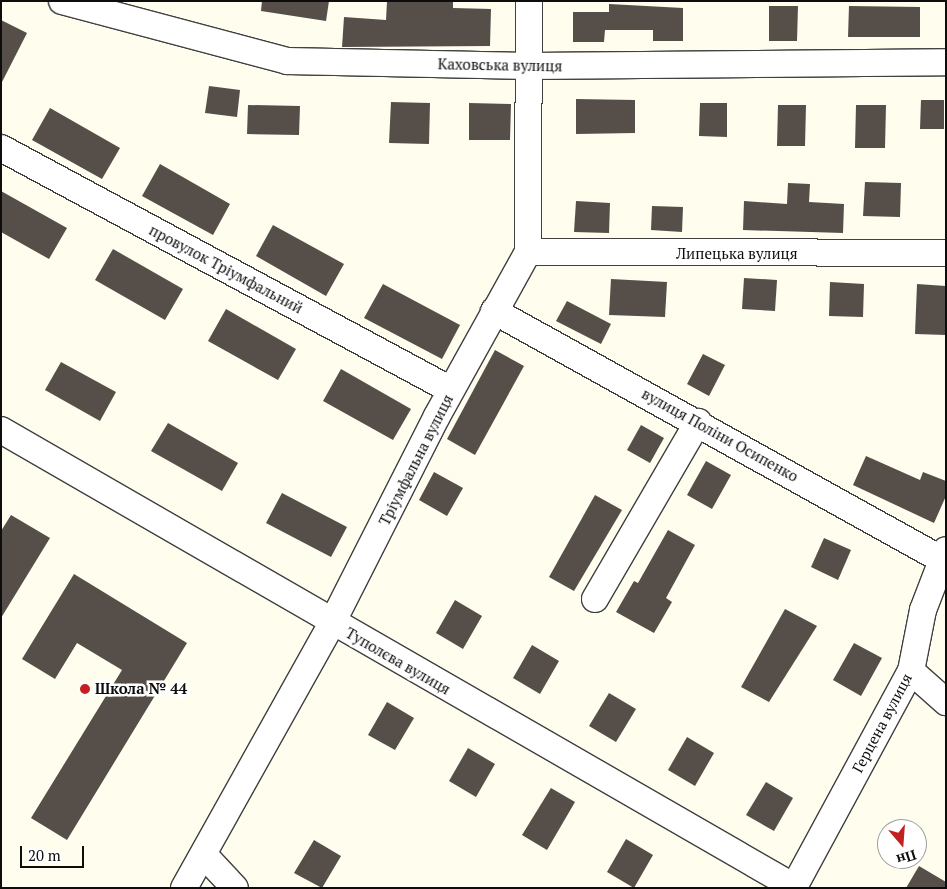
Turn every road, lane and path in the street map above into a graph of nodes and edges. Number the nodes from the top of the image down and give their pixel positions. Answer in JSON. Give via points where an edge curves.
{"nodes":[{"id":1,"x":62,"y":1,"type":"edge"},
{"id":2,"x":529,"y":1,"type":"edge"},
{"id":3,"x":946,"y":62,"type":"edge"},
{"id":4,"x":529,"y":66,"type":"junction"},
{"id":5,"x":1,"y":148,"type":"edge"},
{"id":6,"x":528,"y":252,"type":"junction"},
{"id":7,"x":946,"y":253,"type":"edge"},
{"id":8,"x":494,"y":311,"type":"junction"},
{"id":9,"x":451,"y":390,"type":"junction"},
{"id":10,"x":698,"y":422,"type":"junction"},
{"id":11,"x":1,"y":430,"type":"edge"},
{"id":12,"x":944,"y":557,"type":"edge"},
{"id":13,"x":595,"y":599,"type":"dead end"},
{"id":14,"x":332,"y":623,"type":"junction"},
{"id":15,"x":911,"y":671,"type":"junction"},
{"id":16,"x":946,"y":702,"type":"edge"},
{"id":17,"x":204,"y":855,"type":"junction"},
{"id":18,"x":795,"y":887,"type":"edge"},
{"id":19,"x":184,"y":888,"type":"edge"},
{"id":20,"x":235,"y":888,"type":"edge"}],
"edges":[{"from":1,"to":4,"type":"street","name":"Каховська вулиця","via":[[287,61]]},
{"from":2,"to":4,"type":"street","name":"Тріумфальна вулиця"},
{"from":3,"to":4,"type":"street","name":"Каховська вулиця"},
{"from":4,"to":6,"type":"street","name":"Тріумфальна вулиця"},
{"from":5,"to":9,"type":"street","name":"провулок Тріумфальний"},
{"from":6,"to":7,"type":"street","name":"Липецька вулиця"},
{"from":6,"to":8,"type":"street","name":"Тріумфальна вулиця"},
{"from":8,"to":9,"type":"street","name":"Тріумфальна вулиця"},
{"from":8,"to":10,"type":"street","name":"вулиця Поліни Осипенко"},
{"from":9,"to":14,"type":"street","name":"Тріумфальна вулиця"},
{"from":10,"to":12,"type":"street","name":"вулиця Поліни Осипенко"},
{"from":10,"to":13,"type":"street"},
{"from":11,"to":14,"type":"street","name":"Туполєва вулиця"},
{"from":12,"to":15,"type":"street","name":"Герцена вулиця","via":[[923,610]]},
{"from":14,"to":17,"type":"street","name":"Тріумфальна вулиця"},
{"from":14,"to":18,"type":"street","name":"Туполєва вулиця"},
{"from":15,"to":16,"type":"street"},
{"from":15,"to":18,"type":"street","name":"Герцена вулиця"},
{"from":17,"to":19,"type":"street","name":"Тріумфальна вулиця"},
{"from":17,"to":20,"type":"street"}]}
